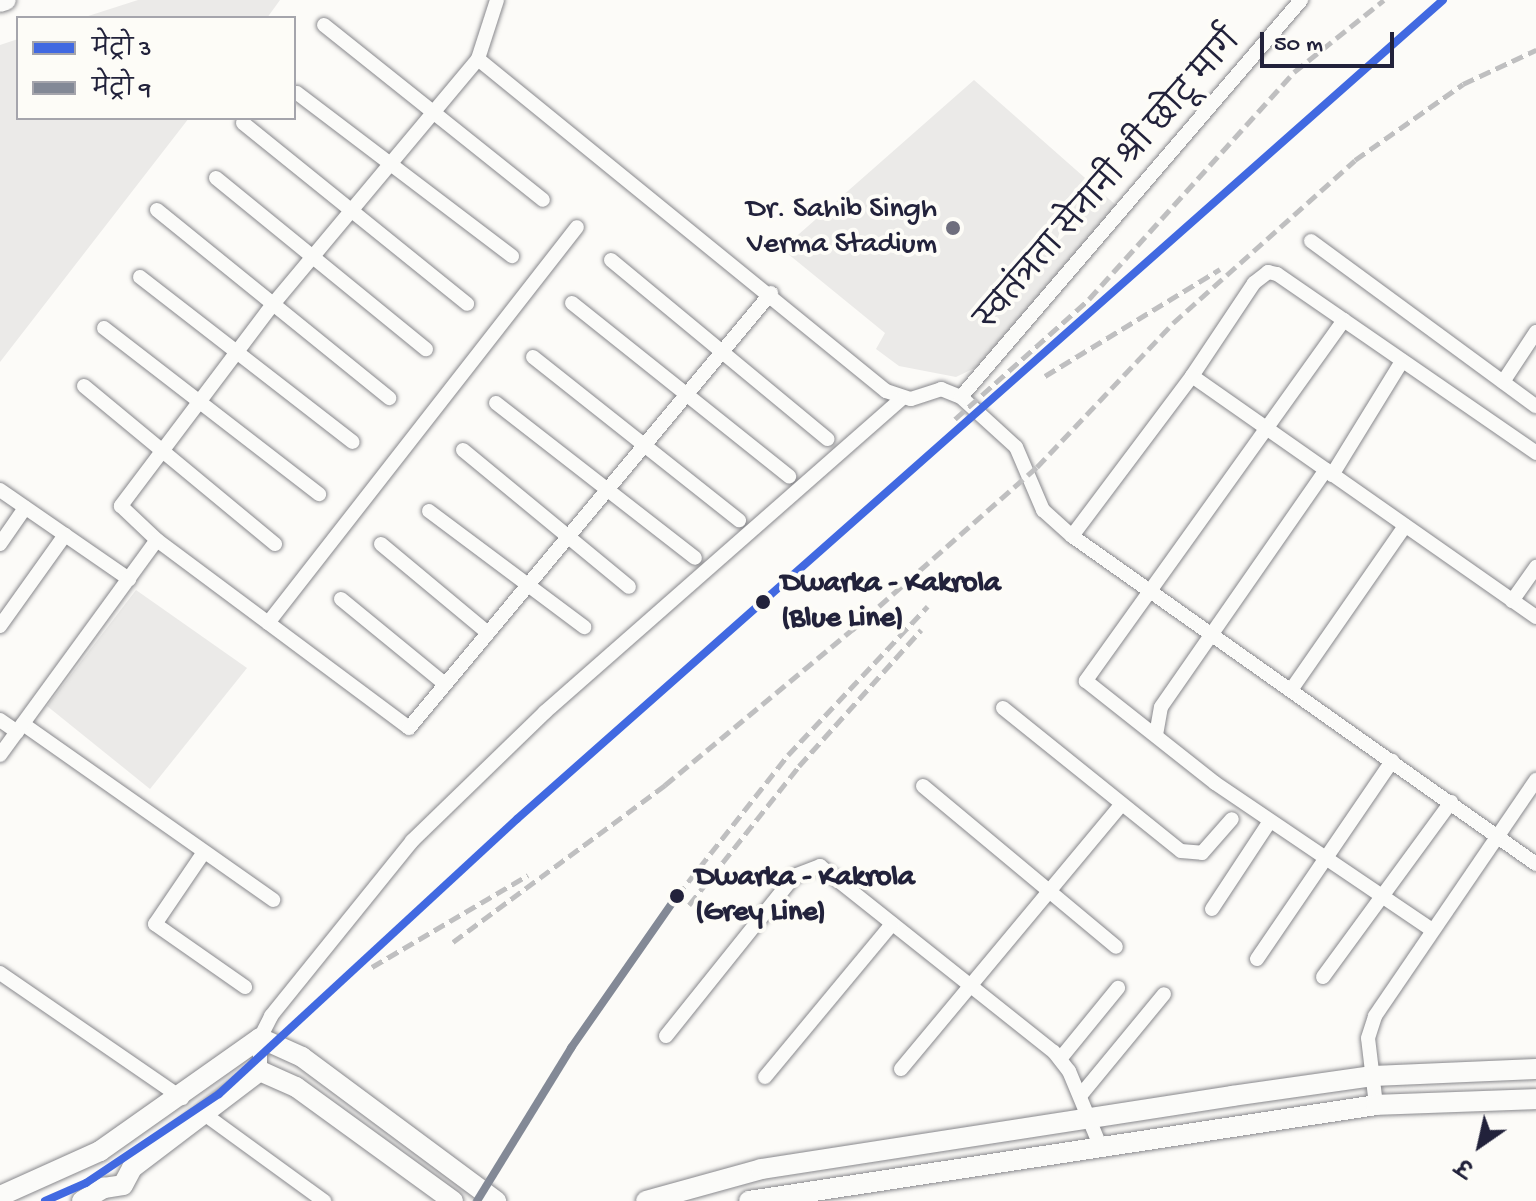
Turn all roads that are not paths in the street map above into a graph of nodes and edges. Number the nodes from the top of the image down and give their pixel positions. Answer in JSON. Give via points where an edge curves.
{"nodes":[{"id":1,"x":6,"y":0,"type":"edge"},
{"id":2,"x":497,"y":0,"type":"edge"},
{"id":3,"x":1301,"y":0,"type":"edge"},
{"id":4,"x":0,"y":2,"type":"edge"},
{"id":5,"x":324,"y":25,"type":"dead end"},
{"id":6,"x":478,"y":59,"type":"junction"},
{"id":7,"x":297,"y":93,"type":"dead end"},
{"id":8,"x":432,"y":115,"type":"junction"},
{"id":9,"x":243,"y":123,"type":"dead end"},
{"id":10,"x":388,"y":165,"type":"junction"},
{"id":11,"x":216,"y":178,"type":"dead end"},
{"id":12,"x":543,"y":200,"type":"dead end"},
{"id":13,"x":157,"y":210,"type":"dead end"},
{"id":14,"x":350,"y":210,"type":"junction"},
{"id":15,"x":577,"y":227,"type":"dead end"},
{"id":16,"x":1311,"y":241,"type":"dead end"},
{"id":17,"x":512,"y":256,"type":"dead end"},
{"id":18,"x":311,"y":258,"type":"junction"},
{"id":19,"x":611,"y":260,"type":"dead end"},
{"id":20,"x":140,"y":277,"type":"dead end"},
{"id":21,"x":771,"y":293,"type":"junction"},
{"id":22,"x":572,"y":303,"type":"dead end"},
{"id":23,"x":273,"y":304,"type":"junction"},
{"id":24,"x":467,"y":304,"type":"dead end"},
{"id":25,"x":1344,"y":320,"type":"junction"},
{"id":26,"x":104,"y":328,"type":"dead end"},
{"id":27,"x":1536,"y":332,"type":"edge"},
{"id":28,"x":426,"y":349,"type":"dead end"},
{"id":29,"x":723,"y":351,"type":"junction"},
{"id":30,"x":234,"y":353,"type":"junction"},
{"id":31,"x":533,"y":357,"type":"dead end"},
{"id":32,"x":1402,"y":361,"type":"junction"},
{"id":33,"x":1192,"y":376,"type":"junction"},
{"id":34,"x":1503,"y":382,"type":"junction"},
{"id":35,"x":84,"y":386,"type":"dead end"},
{"id":36,"x":687,"y":394,"type":"junction"},
{"id":37,"x":961,"y":397,"type":"junction"},
{"id":38,"x":389,"y":398,"type":"dead end"},
{"id":39,"x":903,"y":398,"type":"junction"},
{"id":40,"x":200,"y":400,"type":"junction"},
{"id":41,"x":496,"y":403,"type":"dead end"},
{"id":42,"x":1536,"y":406,"type":"edge"},
{"id":43,"x":1265,"y":428,"type":"junction"},
{"id":44,"x":827,"y":439,"type":"dead end"},
{"id":45,"x":353,"y":442,"type":"dead end"},
{"id":46,"x":647,"y":443,"type":"junction"},
{"id":47,"x":166,"y":450,"type":"junction"},
{"id":48,"x":463,"y":450,"type":"dead end"},
{"id":49,"x":1536,"y":453,"type":"edge"},
{"id":50,"x":1329,"y":473,"type":"junction"},
{"id":51,"x":789,"y":476,"type":"dead end"},
{"id":52,"x":0,"y":490,"type":"edge"},
{"id":53,"x":607,"y":490,"type":"junction"},
{"id":54,"x":319,"y":494,"type":"dead end"},
{"id":55,"x":25,"y":508,"type":"junction"},
{"id":56,"x":429,"y":511,"type":"dead end"},
{"id":57,"x":739,"y":520,"type":"dead end"},
{"id":58,"x":1405,"y":526,"type":"junction"},
{"id":59,"x":65,"y":535,"type":"junction"},
{"id":60,"x":569,"y":536,"type":"junction"},
{"id":61,"x":1072,"y":536,"type":"junction"},
{"id":62,"x":157,"y":540,"type":"junction"},
{"id":63,"x":0,"y":544,"type":"edge"},
{"id":64,"x":275,"y":544,"type":"dead end"},
{"id":65,"x":381,"y":544,"type":"dead end"},
{"id":66,"x":695,"y":558,"type":"dead end"},
{"id":67,"x":1536,"y":567,"type":"edge"},
{"id":68,"x":129,"y":579,"type":"junction"},
{"id":69,"x":629,"y":587,"type":"dead end"},
{"id":70,"x":526,"y":588,"type":"junction"},
{"id":71,"x":1150,"y":592,"type":"junction"},
{"id":72,"x":341,"y":599,"type":"dead end"},
{"id":73,"x":1512,"y":601,"type":"junction"},
{"id":74,"x":1536,"y":617,"type":"edge"},
{"id":75,"x":268,"y":623,"type":"junction"},
{"id":76,"x":0,"y":626,"type":"edge"},
{"id":77,"x":584,"y":627,"type":"dead end"},
{"id":78,"x":488,"y":633,"type":"junction"},
{"id":79,"x":1211,"y":635,"type":"junction"},
{"id":80,"x":445,"y":684,"type":"junction"},
{"id":81,"x":1291,"y":690,"type":"junction"},
{"id":82,"x":1003,"y":708,"type":"dead end"},
{"id":83,"x":0,"y":720,"type":"edge"},
{"id":84,"x":20,"y":728,"type":"junction"},
{"id":85,"x":1156,"y":735,"type":"junction"},
{"id":86,"x":0,"y":755,"type":"edge"},
{"id":87,"x":1392,"y":761,"type":"junction"},
{"id":88,"x":1536,"y":780,"type":"edge"},
{"id":89,"x":923,"y":786,"type":"dead end"},
{"id":90,"x":1522,"y":800,"type":"junction"},
{"id":91,"x":1451,"y":802,"type":"junction"},
{"id":92,"x":1121,"y":805,"type":"junction"},
{"id":93,"x":1536,"y":809,"type":"edge"},
{"id":94,"x":1232,"y":819,"type":"dead end"},
{"id":95,"x":1270,"y":821,"type":"junction"},
{"id":96,"x":1498,"y":834,"type":"junction"},
{"id":97,"x":204,"y":852,"type":"junction"},
{"id":98,"x":1326,"y":858,"type":"junction"},
{"id":99,"x":1536,"y":864,"type":"edge"},
{"id":100,"x":1050,"y":892,"type":"junction"},
{"id":101,"x":1382,"y":896,"type":"junction"},
{"id":102,"x":273,"y":900,"type":"dead end"},
{"id":103,"x":1212,"y":909,"type":"dead end"},
{"id":104,"x":892,"y":924,"type":"junction"},
{"id":105,"x":1432,"y":930,"type":"junction"},
{"id":106,"x":1116,"y":947,"type":"dead end"},
{"id":107,"x":1257,"y":959,"type":"dead end"},
{"id":108,"x":0,"y":975,"type":"edge"},
{"id":109,"x":1323,"y":977,"type":"dead end"},
{"id":110,"x":245,"y":987,"type":"dead end"},
{"id":111,"x":972,"y":987,"type":"junction"},
{"id":112,"x":1118,"y":988,"type":"dead end"},
{"id":113,"x":1164,"y":994,"type":"dead end"},
{"id":114,"x":666,"y":1036,"type":"dead end"},
{"id":115,"x":260,"y":1038,"type":"junction"},
{"id":116,"x":1060,"y":1059,"type":"junction"},
{"id":117,"x":901,"y":1069,"type":"dead end"},
{"id":118,"x":1536,"y":1069,"type":"edge"},
{"id":119,"x":260,"y":1071,"type":"junction"},
{"id":120,"x":1373,"y":1076,"type":"junction"},
{"id":121,"x":765,"y":1077,"type":"dead end"},
{"id":122,"x":1080,"y":1096,"type":"junction"},
{"id":123,"x":182,"y":1098,"type":"junction"},
{"id":124,"x":1536,"y":1099,"type":"edge"},
{"id":125,"x":1376,"y":1105,"type":"junction"},
{"id":126,"x":207,"y":1116,"type":"junction"},
{"id":127,"x":1090,"y":1117,"type":"junction"},
{"id":128,"x":424,"y":1147,"type":"junction"},
{"id":129,"x":1101,"y":1148,"type":"junction"},
{"id":130,"x":408,"y":1169,"type":"junction"},
{"id":131,"x":0,"y":1196,"type":"edge"},
{"id":132,"x":82,"y":1201,"type":"edge"},
{"id":133,"x":324,"y":1201,"type":"edge"},
{"id":134,"x":453,"y":1201,"type":"edge"},
{"id":135,"x":496,"y":1201,"type":"edge"},
{"id":136,"x":646,"y":1201,"type":"edge"},
{"id":137,"x":749,"y":1201,"type":"edge"}],
"edges":[{"from":1,"to":4,"type":"street"},
{"from":2,"to":6,"type":"street"},
{"from":3,"to":37,"type":"street","name":"स्वतंत्रता सेनानी श्री छोटू मार्ग"},
{"from":5,"to":8,"type":"street"},
{"from":6,"to":8,"type":"street"},
{"from":6,"to":21,"type":"street"},
{"from":7,"to":10,"type":"street"},
{"from":8,"to":10,"type":"street"},
{"from":8,"to":12,"type":"street"},
{"from":9,"to":14,"type":"street"},
{"from":10,"to":14,"type":"street"},
{"from":10,"to":17,"type":"street"},
{"from":11,"to":18,"type":"street"},
{"from":13,"to":23,"type":"street"},
{"from":14,"to":18,"type":"street"},
{"from":14,"to":24,"type":"street"},
{"from":15,"to":75,"type":"street"},
{"from":16,"to":34,"type":"street"},
{"from":18,"to":23,"type":"street"},
{"from":18,"to":28,"type":"street"},
{"from":19,"to":29,"type":"street"},
{"from":20,"to":30,"type":"street"},
{"from":21,"to":29,"type":"street"},
{"from":21,"to":39,"type":"street"},
{"from":22,"to":36,"type":"street"},
{"from":23,"to":30,"type":"street"},
{"from":23,"to":38,"type":"street"},
{"from":25,"to":32,"type":"street"},
{"from":25,"to":33,"type":"street","via":[[1268,272]]},
{"from":25,"to":43,"type":"street"},
{"from":26,"to":40,"type":"street"},
{"from":27,"to":34,"type":"street"},
{"from":29,"to":36,"type":"street"},
{"from":29,"to":44,"type":"street"},
{"from":30,"to":40,"type":"street"},
{"from":30,"to":45,"type":"street"},
{"from":31,"to":46,"type":"street"},
{"from":32,"to":49,"type":"street"},
{"from":32,"to":50,"type":"street"},
{"from":33,"to":43,"type":"street"},
{"from":33,"to":61,"type":"street"},
{"from":34,"to":42,"type":"street"},
{"from":35,"to":47,"type":"street"},
{"from":36,"to":46,"type":"street"},
{"from":36,"to":51,"type":"street"},
{"from":37,"to":39,"type":"street","via":[[941,389]]},
{"from":37,"to":61,"type":"street","via":[[1016,447],[1043,510]]},
{"from":39,"to":115,"type":"street","via":[[545,712],[412,841],[348,916]]},
{"from":40,"to":47,"type":"street"},
{"from":40,"to":54,"type":"street"},
{"from":41,"to":53,"type":"street"},
{"from":43,"to":50,"type":"street"},
{"from":43,"to":71,"type":"street"},
{"from":46,"to":53,"type":"street"},
{"from":46,"to":57,"type":"street"},
{"from":47,"to":62,"type":"street","via":[[121,506]]},
{"from":47,"to":64,"type":"street"},
{"from":48,"to":60,"type":"street"},
{"from":50,"to":58,"type":"street"},
{"from":50,"to":79,"type":"street"},
{"from":52,"to":55,"type":"street"},
{"from":53,"to":60,"type":"street"},
{"from":53,"to":66,"type":"street"},
{"from":55,"to":59,"type":"street"},
{"from":55,"to":63,"type":"street"},
{"from":56,"to":70,"type":"street"},
{"from":58,"to":73,"type":"street"},
{"from":58,"to":81,"type":"street"},
{"from":59,"to":68,"type":"street"},
{"from":59,"to":76,"type":"street"},
{"from":60,"to":69,"type":"street"},
{"from":60,"to":70,"type":"street"},
{"from":61,"to":71,"type":"street"},
{"from":62,"to":68,"type":"street"},
{"from":62,"to":75,"type":"street"},
{"from":65,"to":78,"type":"street"},
{"from":67,"to":73,"type":"street"},
{"from":68,"to":84,"type":"street"},
{"from":70,"to":77,"type":"street"},
{"from":70,"to":78,"type":"street"},
{"from":71,"to":79,"type":"street"},
{"from":71,"to":85,"type":"street","via":[[1121,623],[1086,681]]},
{"from":72,"to":80,"type":"street"},
{"from":73,"to":74,"type":"street"},
{"from":75,"to":80,"type":"street","via":[[409,728]]},
{"from":78,"to":80,"type":"street"},
{"from":79,"to":81,"type":"street"},
{"from":79,"to":85,"type":"street","via":[[1161,707]]},
{"from":81,"to":87,"type":"street"},
{"from":82,"to":92,"type":"street"},
{"from":83,"to":84,"type":"street"},
{"from":84,"to":86,"type":"street"},
{"from":84,"to":97,"type":"street"},
{"from":85,"to":95,"type":"street"},
{"from":87,"to":91,"type":"street"},
{"from":87,"to":98,"type":"street"},
{"from":88,"to":90,"type":"street"},
{"from":89,"to":100,"type":"street"},
{"from":90,"to":93,"type":"street"},
{"from":90,"to":96,"type":"street"},
{"from":91,"to":96,"type":"street"},
{"from":91,"to":101,"type":"street"},
{"from":92,"to":94,"type":"street","via":[[1192,855],[1215,842]]},
{"from":92,"to":100,"type":"street"},
{"from":95,"to":98,"type":"street"},
{"from":95,"to":103,"type":"street"},
{"from":96,"to":99,"type":"street"},
{"from":96,"to":105,"type":"street"},
{"from":97,"to":102,"type":"street"},
{"from":97,"to":110,"type":"street","via":[[155,924]]},
{"from":98,"to":101,"type":"street"},
{"from":98,"to":107,"type":"street"},
{"from":100,"to":106,"type":"street"},
{"from":100,"to":111,"type":"street"},
{"from":101,"to":105,"type":"street"},
{"from":101,"to":109,"type":"street"},
{"from":104,"to":111,"type":"street"},
{"from":104,"to":114,"type":"street","via":[[820,866],[810,865],[794,876]]},
{"from":104,"to":121,"type":"street"},
{"from":105,"to":120,"type":"street","via":[[1375,1016],[1368,1038]]},
{"from":108,"to":123,"type":"street"},
{"from":111,"to":116,"type":"street"},
{"from":111,"to":117,"type":"street"},
{"from":112,"to":116,"type":"street"},
{"from":113,"to":122,"type":"street"},
{"from":115,"to":119,"type":"street"},
{"from":115,"to":123,"type":"street","via":[[250,1040]]},
{"from":115,"to":128,"type":"street","via":[[302,1057]]},
{"from":116,"to":122,"type":"street"},
{"from":118,"to":120,"type":"street"},
{"from":119,"to":126,"type":"street"},
{"from":119,"to":130,"type":"street","via":[[296,1087]]},
{"from":120,"to":125,"type":"street"},
{"from":120,"to":127,"type":"street"},
{"from":122,"to":127,"type":"street"},
{"from":123,"to":131,"type":"street","via":[[100,1151]]},
{"from":124,"to":125,"type":"street"},
{"from":125,"to":129,"type":"street"},
{"from":126,"to":132,"type":"street","via":[[132,1168],[123,1185],[104,1188]]},
{"from":126,"to":133,"type":"street"},
{"from":127,"to":129,"type":"street"},
{"from":127,"to":136,"type":"street","via":[[761,1169]]},
{"from":128,"to":130,"type":"street"},
{"from":128,"to":135,"type":"street"},
{"from":129,"to":137,"type":"street"},
{"from":130,"to":134,"type":"street"}]}
